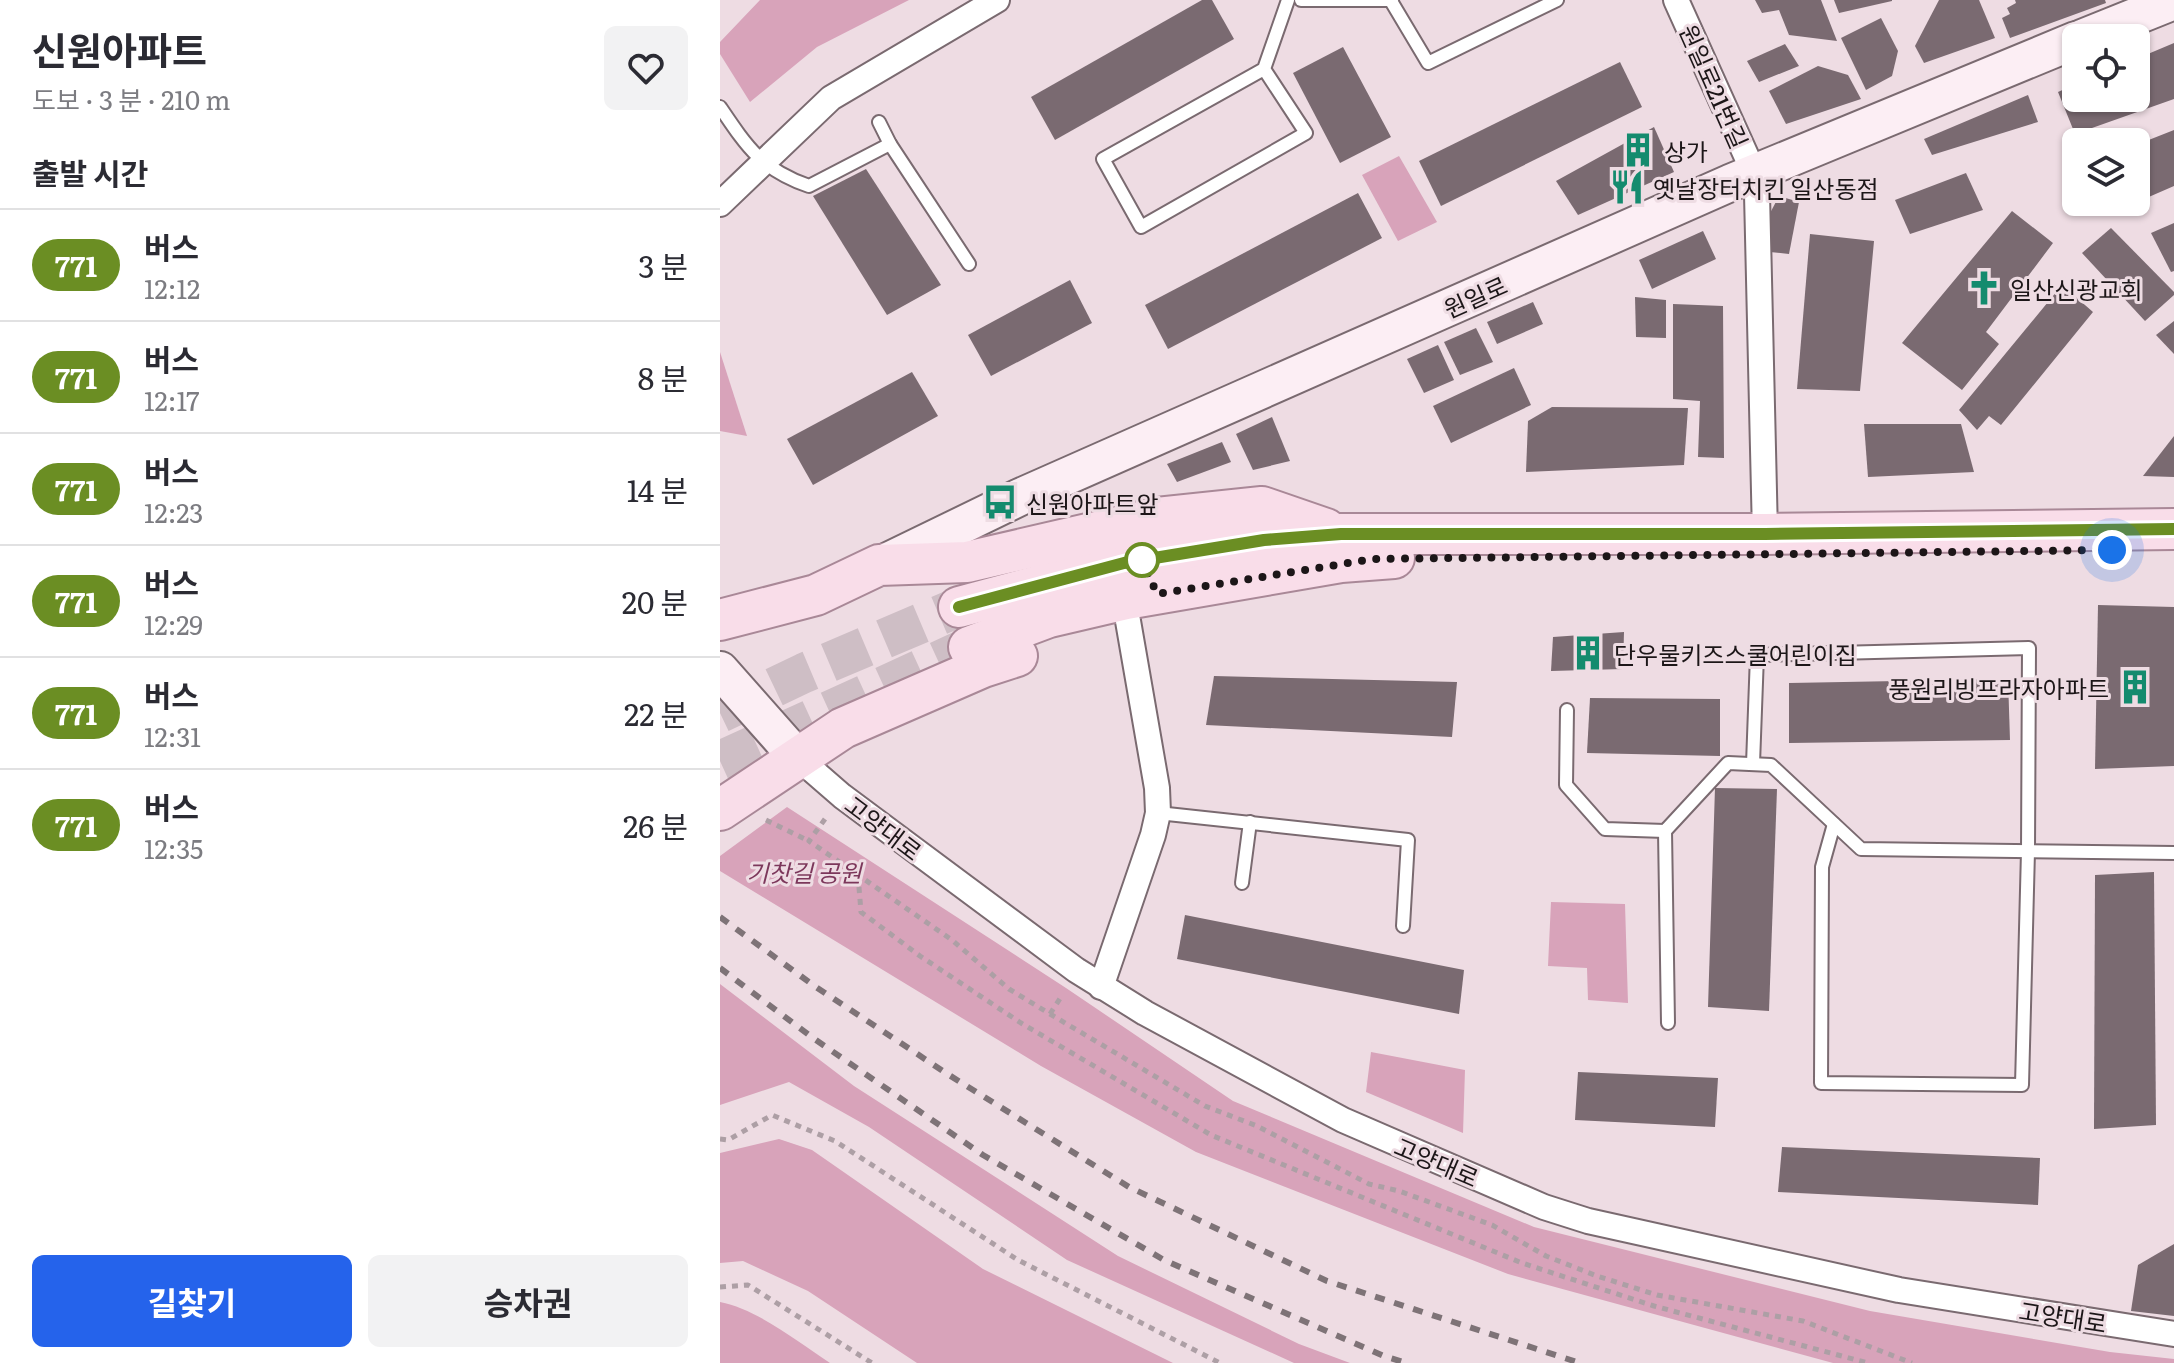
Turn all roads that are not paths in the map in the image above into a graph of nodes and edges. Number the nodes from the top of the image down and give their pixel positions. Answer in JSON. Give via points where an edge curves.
{"nodes":[{"id":1,"x":996,"y":0,"type":"edge"},
{"id":2,"x":1288,"y":0,"type":"edge"},
{"id":3,"x":1301,"y":0,"type":"edge"},
{"id":4,"x":1392,"y":0,"type":"edge"},
{"id":5,"x":1557,"y":0,"type":"edge"},
{"id":6,"x":1676,"y":0,"type":"edge"},
{"id":7,"x":2174,"y":1,"type":"edge"},
{"id":8,"x":2117,"y":24,"type":"edge"},
{"id":9,"x":2062,"y":46,"type":"edge"},
{"id":10,"x":1264,"y":69,"type":"junction"},
{"id":11,"x":720,"y":107,"type":"edge"},
{"id":12,"x":879,"y":122,"type":"dead end"},
{"id":13,"x":890,"y":144,"type":"junction"},
{"id":14,"x":764,"y":163,"type":"junction"},
{"id":15,"x":1754,"y":173,"type":"junction"},
{"id":16,"x":720,"y":204,"type":"edge"},
{"id":17,"x":969,"y":264,"type":"dead end"},
{"id":18,"x":2174,"y":529,"type":"edge"},
{"id":19,"x":1765,"y":534,"type":"junction"},
{"id":20,"x":1341,"y":548,"type":"junction"},
{"id":21,"x":2174,"y":549,"type":"edge"},
{"id":22,"x":879,"y":565,"type":"junction"},
{"id":23,"x":959,"y":607,"type":"tunnel mouth"},
{"id":24,"x":720,"y":620,"type":"edge"},
{"id":25,"x":1128,"y":621,"type":"junction"},
{"id":26,"x":969,"y":647,"type":"tunnel mouth"},
{"id":27,"x":720,"y":670,"type":"edge"},
{"id":28,"x":1567,"y":710,"type":"dead end"},
{"id":29,"x":797,"y":757,"type":"junction"},
{"id":30,"x":1753,"y":764,"type":"junction"},
{"id":31,"x":720,"y":810,"type":"edge"},
{"id":32,"x":1158,"y":813,"type":"junction"},
{"id":33,"x":1250,"y":822,"type":"junction"},
{"id":34,"x":1834,"y":824,"type":"junction"},
{"id":35,"x":1665,"y":831,"type":"junction"},
{"id":36,"x":2028,"y":851,"type":"junction"},
{"id":37,"x":2174,"y":853,"type":"edge"},
{"id":38,"x":1242,"y":883,"type":"dead end"},
{"id":39,"x":1403,"y":926,"type":"dead end"},
{"id":40,"x":1101,"y":987,"type":"junction"},
{"id":41,"x":1668,"y":1023,"type":"dead end"},
{"id":42,"x":2174,"y":1334,"type":"edge"}],
"edges":[{"from":1,"to":14,"type":"street","via":[[831,98]]},
{"from":2,"to":10,"type":"lane"},
{"from":3,"to":4,"type":"lane"},
{"from":4,"to":5,"type":"lane","via":[[1428,63]]},
{"from":6,"to":15,"type":"street","name":"원일로21번길"},
{"from":7,"to":8,"type":"street"},
{"from":9,"to":15,"type":"street","name":"원일로"},
{"from":10,"to":10,"type":"lane","via":[[1103,159],[1141,227],[1306,133]]},
{"from":11,"to":14,"type":"lane"},
{"from":12,"to":13,"type":"lane"},
{"from":13,"to":14,"type":"lane","via":[[809,186],[782,177]]},
{"from":13,"to":17,"type":"lane"},
{"from":14,"to":16,"type":"street"},
{"from":15,"to":19,"type":"street","name":"원일로21번길"},
{"from":15,"to":22,"type":"street","name":"원일로"},
{"from":18,"to":19,"type":"main road"},
{"from":19,"to":20,"type":"main road"},
{"from":20,"to":21,"type":"main road","via":[[1373,559]]},
{"from":20,"to":22,"type":"main road","via":[[1262,507],[1157,518],[967,562]]},
{"from":20,"to":23,"type":"main road","via":[[1264,540],[1124,563]]},
{"from":20,"to":25,"type":"main road","via":[[1297,586]]},
{"from":20,"to":26,"type":"main road","via":[[1049,617]]},
{"from":22,"to":24,"type":"main road","via":[[816,595]]},
{"from":25,"to":29,"type":"main road","via":[[983,667],[855,722]]},
{"from":25,"to":32,"type":"street"},
{"from":27,"to":29,"type":"street"},
{"from":28,"to":35,"type":"lane","via":[[1566,785],[1605,829]]},
{"from":29,"to":31,"type":"main road"},
{"from":29,"to":40,"type":"street","name":"고양대로"},
{"from":30,"to":34,"type":"lane","via":[[1771,765]]},
{"from":30,"to":35,"type":"lane","via":[[1728,763]]},
{"from":30,"to":36,"type":"lane","via":[[1757,655],[2029,648]]},
{"from":32,"to":33,"type":"lane"},
{"from":32,"to":40,"type":"street"},
{"from":33,"to":38,"type":"lane"},
{"from":33,"to":39,"type":"lane","via":[[1408,840]]},
{"from":34,"to":36,"type":"lane","via":[[1861,849]]},
{"from":34,"to":36,"type":"lane","via":[[1822,867],[1821,1083],[2022,1085]]},
{"from":35,"to":41,"type":"lane"},
{"from":36,"to":37,"type":"lane"},
{"from":40,"to":42,"type":"street","name":"고양대로","via":[[1343,1120],[1544,1207],[1899,1290]]}]}
